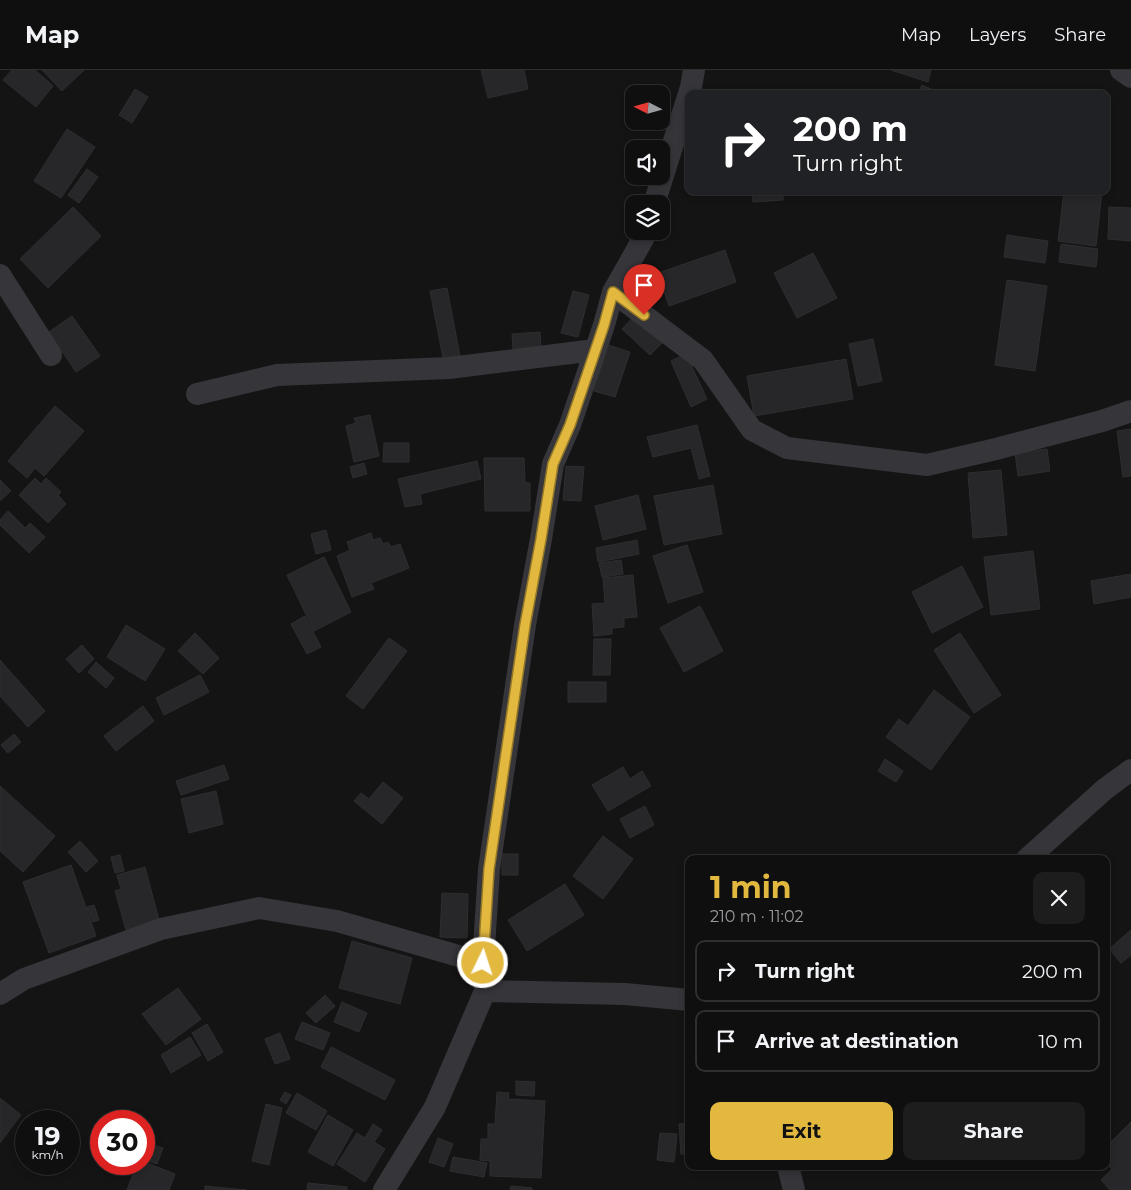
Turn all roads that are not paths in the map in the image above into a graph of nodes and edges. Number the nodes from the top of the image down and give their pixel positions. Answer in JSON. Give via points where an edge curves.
{"nodes":[{"id":1,"x":694,"y":70,"type":"edge"},
{"id":2,"x":1121,"y":70,"type":"edge"},
{"id":3,"x":1131,"y":77,"type":"edge"},
{"id":4,"x":690,"y":90,"type":"edge"},
{"id":5,"x":685,"y":106,"type":"edge"},
{"id":6,"x":657,"y":195,"type":"edge"},
{"id":7,"x":642,"y":240,"type":"edge"},
{"id":8,"x":0,"y":275,"type":"edge"},
{"id":9,"x":613,"y":292,"type":"junction"},
{"id":10,"x":595,"y":350,"type":"junction"},
{"id":11,"x":51,"y":356,"type":"dead end"},
{"id":12,"x":197,"y":394,"type":"dead end"},
{"id":13,"x":1131,"y":411,"type":"edge"},
{"id":14,"x":1131,"y":770,"type":"edge"},
{"id":15,"x":1031,"y":855,"type":"edge"},
{"id":16,"x":483,"y":963,"type":"junction"},
{"id":17,"x":485,"y":991,"type":"junction"},
{"id":18,"x":0,"y":994,"type":"edge"},
{"id":19,"x":685,"y":1000,"type":"edge"},
{"id":20,"x":789,"y":1170,"type":"edge"},
{"id":21,"x":384,"y":1190,"type":"edge"},
{"id":22,"x":794,"y":1190,"type":"edge"}],
"edges":[{"from":1,"to":4,"type":"street"},
{"from":2,"to":3,"type":"street"},
{"from":5,"to":6,"type":"street"},
{"from":7,"to":9,"type":"street"},
{"from":8,"to":11,"type":"street"},
{"from":9,"to":10,"type":"street"},
{"from":9,"to":13,"type":"street","via":[[704,360],[752,430],[787,448],[927,464]]},
{"from":10,"to":12,"type":"street","via":[[449,368],[277,375]]},
{"from":10,"to":16,"type":"street","via":[[553,464],[525,625],[489,869]]},
{"from":14,"to":15,"type":"street"},
{"from":16,"to":17,"type":"street"},
{"from":16,"to":18,"type":"street","via":[[337,921],[259,908],[161,929],[24,979]]},
{"from":17,"to":19,"type":"street","via":[[625,994]]},
{"from":17,"to":21,"type":"street","via":[[435,1107]]},
{"from":20,"to":22,"type":"street"}]}
